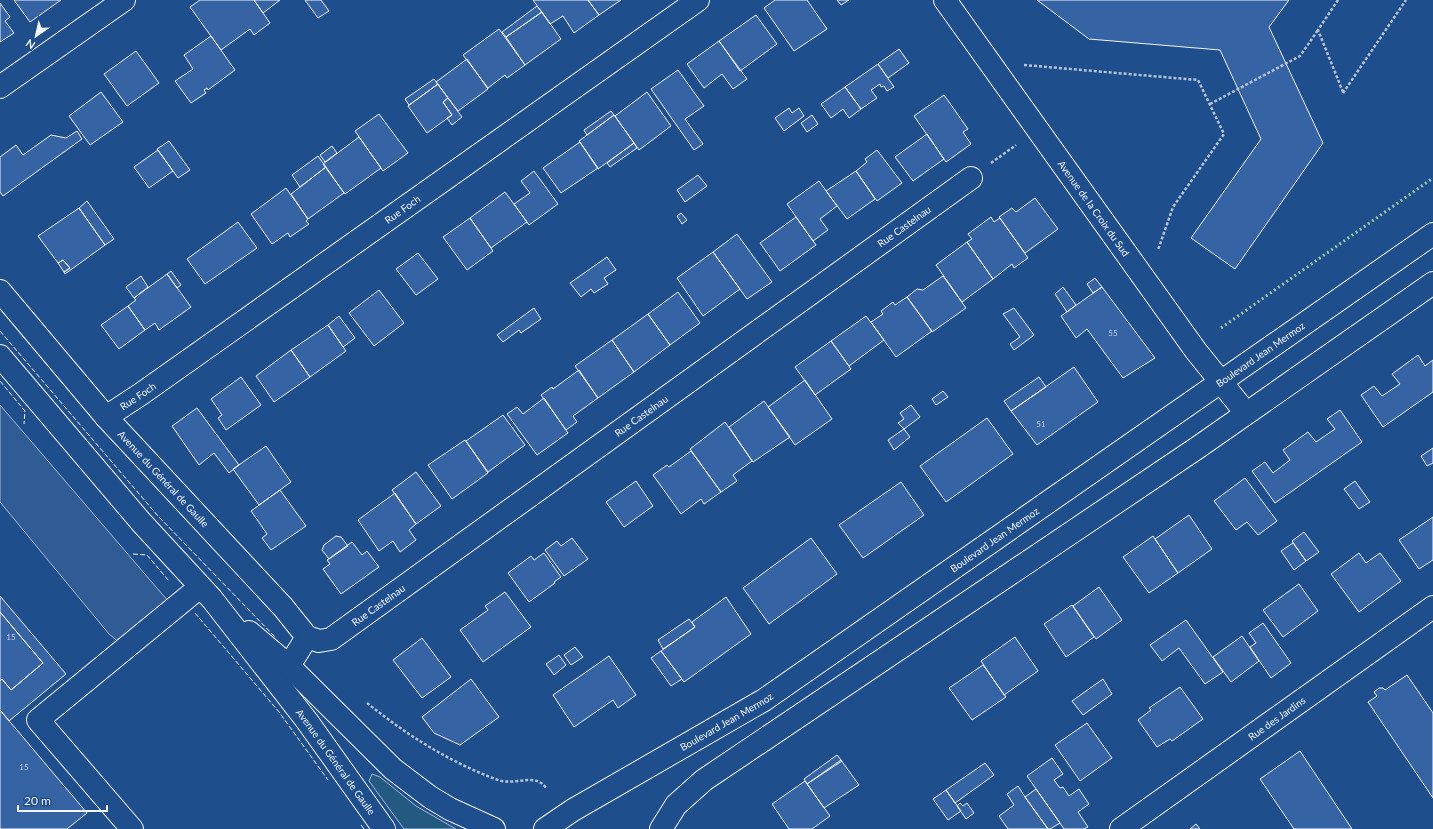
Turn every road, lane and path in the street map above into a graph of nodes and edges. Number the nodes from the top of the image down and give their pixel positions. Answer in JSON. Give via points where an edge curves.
{"nodes":[{"id":1,"x":124,"y":0,"type":"edge"},
{"id":2,"x":698,"y":0,"type":"edge"},
{"id":3,"x":945,"y":0,"type":"edge"},
{"id":4,"x":1338,"y":0,"type":"edge"},
{"id":5,"x":1406,"y":0,"type":"edge"},
{"id":6,"x":1318,"y":30,"type":"junction"},
{"id":7,"x":989,"y":62,"type":"junction"},
{"id":8,"x":0,"y":87,"type":"edge"},
{"id":9,"x":1210,"y":104,"type":"junction"},
{"id":10,"x":1037,"y":129,"type":"junction"},
{"id":11,"x":971,"y":178,"type":"joint"},
{"id":12,"x":1433,"y":234,"type":"edge"},
{"id":13,"x":1147,"y":283,"type":"junction"},
{"id":14,"x":1433,"y":283,"type":"edge"},
{"id":15,"x":0,"y":291,"type":"edge"},
{"id":16,"x":0,"y":356,"type":"edge"},
{"id":17,"x":1221,"y":383,"type":"junction"},
{"id":18,"x":1246,"y":413,"type":"junction"},
{"id":19,"x":106,"y":417,"type":"junction"},
{"id":20,"x":206,"y":593,"type":"junction"},
{"id":21,"x":1433,"y":607,"type":"edge"},
{"id":22,"x":307,"y":637,"type":"junction"},
{"id":23,"x":289,"y":666,"type":"junction"},
{"id":24,"x":362,"y":699,"type":"dead end"},
{"id":25,"x":546,"y":788,"type":"dead end"},
{"id":26,"x":132,"y":829,"type":"edge"},
{"id":27,"x":384,"y":829,"type":"edge"},
{"id":28,"x":494,"y":829,"type":"edge"},
{"id":29,"x":545,"y":829,"type":"edge"},
{"id":30,"x":661,"y":829,"type":"edge"},
{"id":31,"x":1121,"y":829,"type":"edge"}],
"edges":[{"from":1,"to":8,"type":"street"},
{"from":2,"to":19,"type":"street","name":"Rue Foch"},
{"from":3,"to":7,"type":"street","name":"Avenue de la Croix du Sud"},
{"from":4,"to":6,"type":"path"},
{"from":5,"to":6,"type":"path","via":[[1343,93]]},
{"from":6,"to":9,"type":"path","via":[[1300,56]]},
{"from":7,"to":9,"type":"path","via":[[1198,80]]},
{"from":7,"to":10,"type":"street","name":"Avenue de la Croix du Sud"},
{"from":9,"to":13,"type":"path","via":[[1224,134],[1173,207]]},
{"from":10,"to":11,"type":"path"},
{"from":10,"to":13,"type":"street","name":"Avenue de la Croix du Sud"},
{"from":11,"to":22,"type":"street","name":"Rue Castelnau","via":[[331,639],[319,642]]},
{"from":12,"to":17,"type":"street","name":"Boulevard Jean Mermoz"},
{"from":13,"to":17,"type":"street","name":"Avenue de la Croix du Sud"},
{"from":14,"to":18,"type":"street"},
{"from":15,"to":19,"type":"street","name":"Avenue du Général de Gaulle"},
{"from":16,"to":20,"type":"street","name":"Avenue du Général de Gaulle","via":[[141,522]]},
{"from":17,"to":18,"type":"street","name":"Avenue de la Croix du Sud"},
{"from":17,"to":29,"type":"street","name":"Boulevard Jean Mermoz","via":[[764,700],[573,810]]},
{"from":18,"to":30,"type":"street","via":[[704,780],[676,805]]},
{"from":19,"to":22,"type":"street","name":"Avenue du Général de Gaulle","via":[[283,607]]},
{"from":20,"to":23,"type":"street","name":"Avenue du Général de Gaulle"},
{"from":20,"to":26,"type":"street","via":[[38,720]]},
{"from":20,"to":27,"type":"street","name":"Avenue du Général de Gaulle","via":[[307,721]]},
{"from":21,"to":31,"type":"street","name":"Rue des Jardins"},
{"from":22,"to":23,"type":"street"},
{"from":23,"to":28,"type":"street","name":"Avenue du Général de Gaulle","via":[[393,769],[450,809]]},
{"from":24,"to":25,"type":"path","via":[[401,730],[446,757],[507,783],[535,779]]}]}
